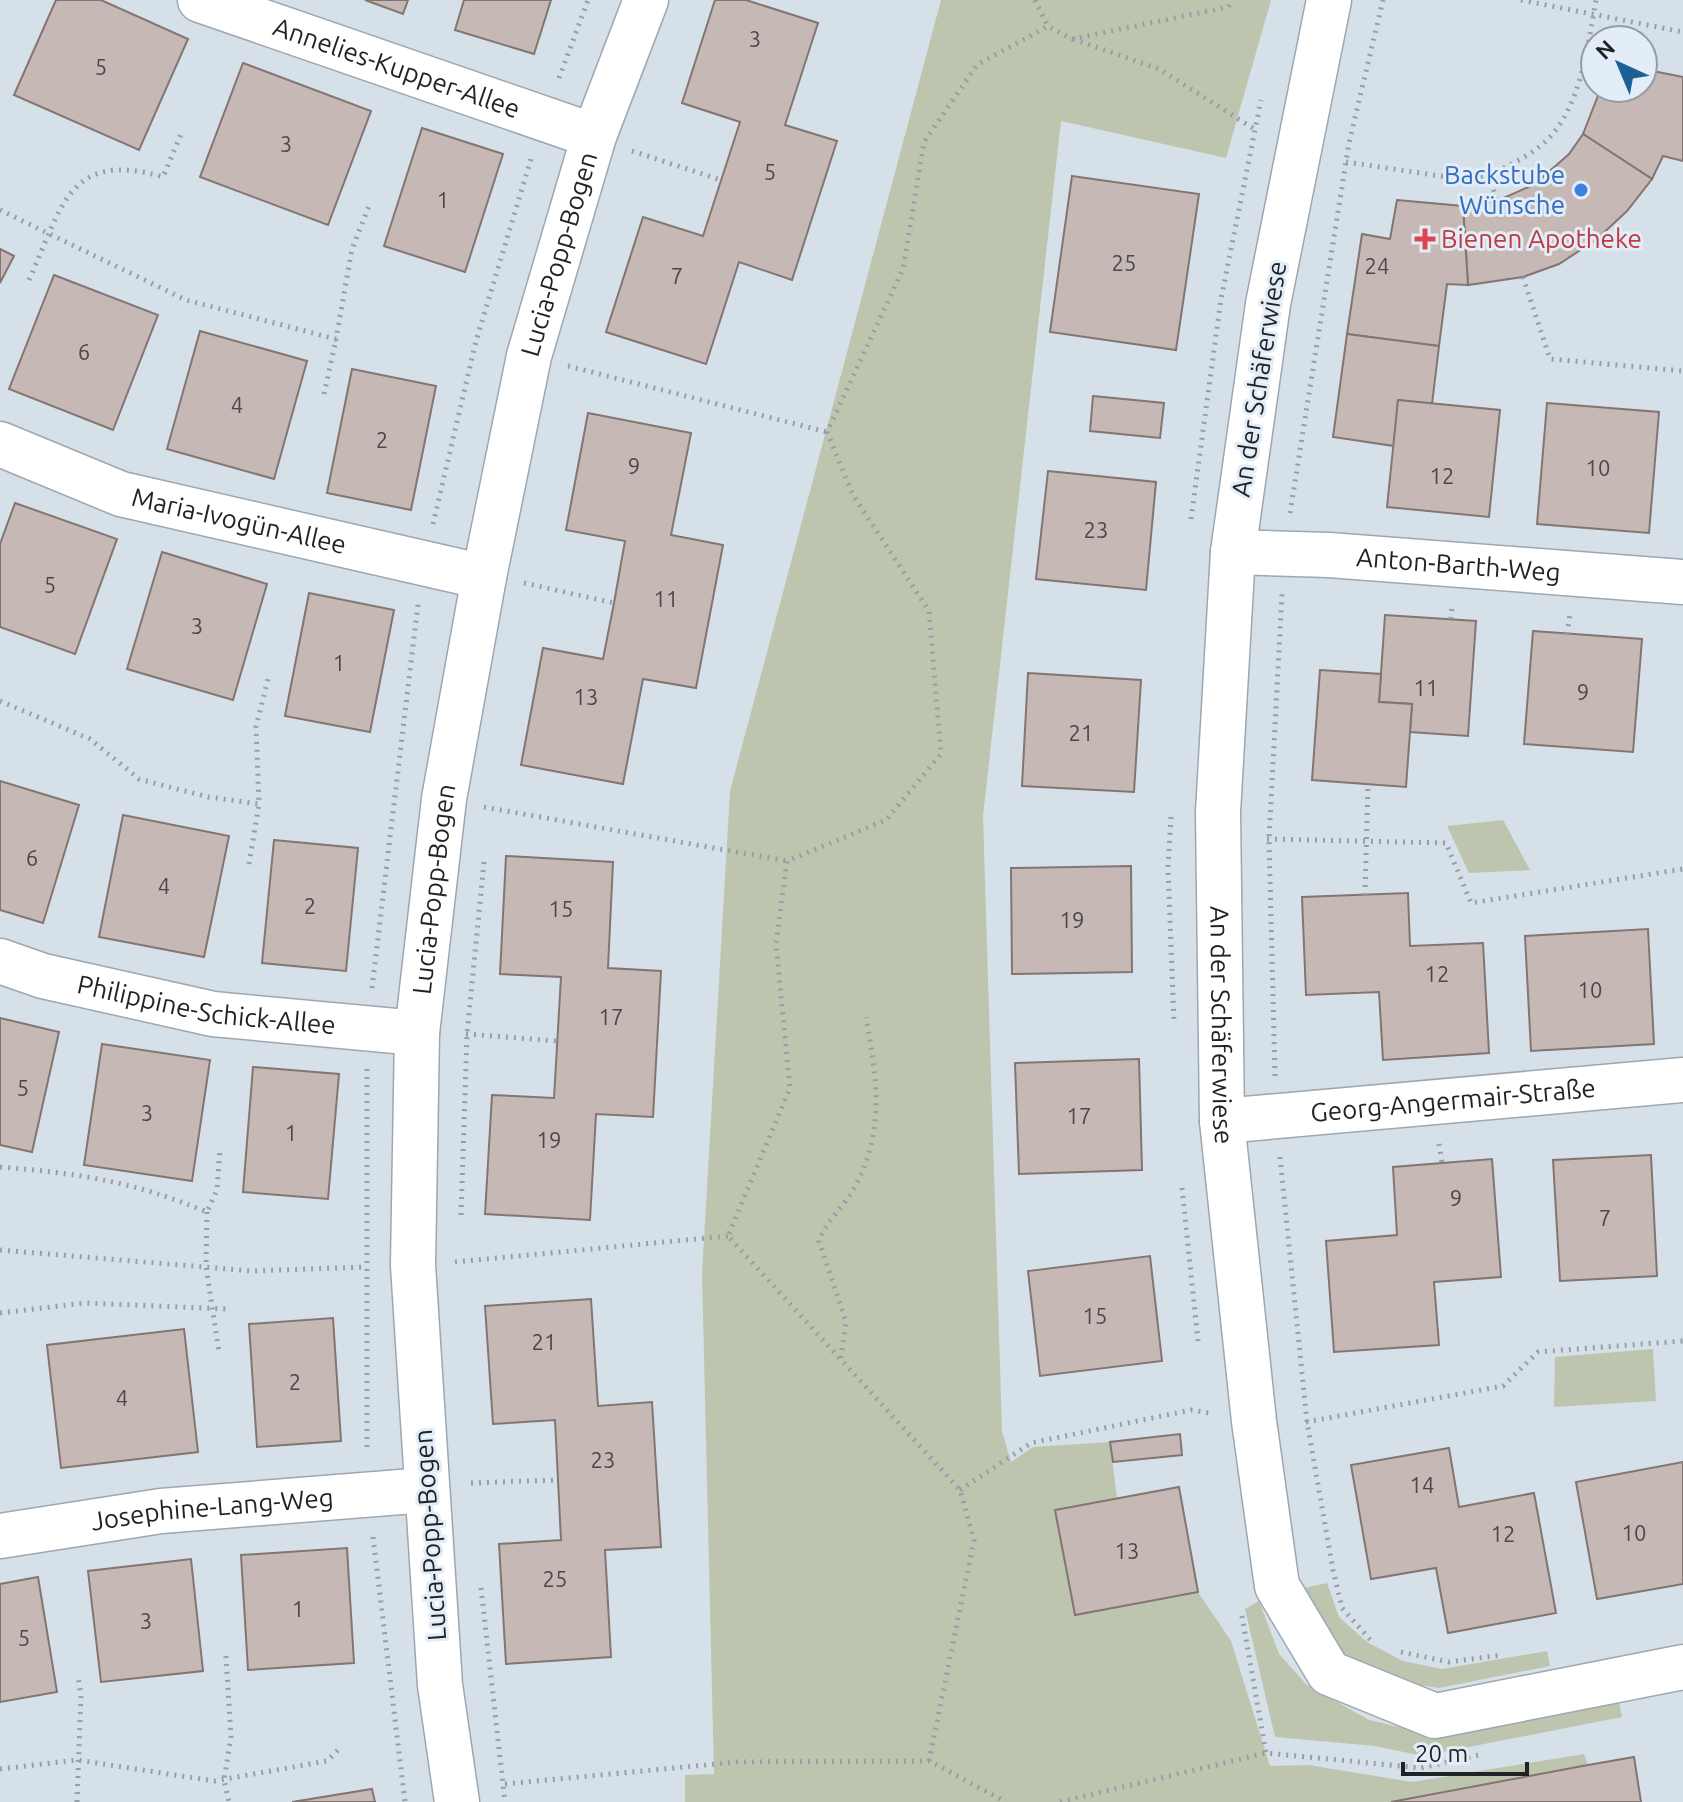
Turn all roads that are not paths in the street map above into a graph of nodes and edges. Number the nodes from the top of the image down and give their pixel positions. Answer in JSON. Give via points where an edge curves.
{"nodes":[{"id":1,"x":200,"y":0,"type":"edge"},
{"id":2,"x":646,"y":0,"type":"edge"},
{"id":3,"x":1329,"y":0,"type":"edge"},
{"id":4,"x":594,"y":136,"type":"junction"},
{"id":5,"x":0,"y":444,"type":"edge"},
{"id":6,"x":1233,"y":552,"type":"junction"},
{"id":7,"x":504,"y":580,"type":"junction"},
{"id":8,"x":1683,"y":582,"type":"edge"},
{"id":9,"x":0,"y":961,"type":"edge"},
{"id":10,"x":417,"y":1033,"type":"junction"},
{"id":11,"x":1683,"y":1080,"type":"edge"},
{"id":12,"x":1222,"y":1121,"type":"junction"},
{"id":13,"x":447,"y":1487,"type":"junction"},
{"id":14,"x":0,"y":1536,"type":"edge"},
{"id":15,"x":1683,"y":1667,"type":"edge"},
{"id":16,"x":457,"y":1802,"type":"edge"}],
"edges":[{"from":1,"to":4,"type":"street","name":"Annelies-Kupper-Allee"},
{"from":2,"to":4,"type":"street","name":"Lucia-Popp-Bogen"},
{"from":3,"to":6,"type":"street","name":"An der Schäferwiese","via":[[1268,304]]},
{"from":4,"to":7,"type":"street","name":"Lucia-Popp-Bogen","via":[[529,356]]},
{"from":5,"to":7,"type":"street","name":"Maria-Ivogün-Allee","via":[[121,494]]},
{"from":6,"to":8,"type":"street","name":"Anton-Barth-Weg"},
{"from":6,"to":12,"type":"street","name":"An der Schäferwiese","via":[[1218,838]]},
{"from":7,"to":10,"type":"street","name":"Lucia-Popp-Bogen","via":[[444,799]]},
{"from":9,"to":10,"type":"street","name":"Philippine-Schick-Allee","via":[[43,976],[213,1014]]},
{"from":10,"to":13,"type":"street","name":"Lucia-Popp-Bogen","via":[[413,1265]]},
{"from":11,"to":12,"type":"street","name":"Georg-Angermair-Straße"},
{"from":12,"to":15,"type":"street","name":"An der Schäferwiese","via":[[1277,1586],[1329,1673],[1435,1716]]},
{"from":13,"to":14,"type":"street","name":"Josephine-Lang-Weg","via":[[161,1511]]},
{"from":13,"to":16,"type":"street","name":"Lucia-Popp-Bogen","via":[[440,1685]]}]}
